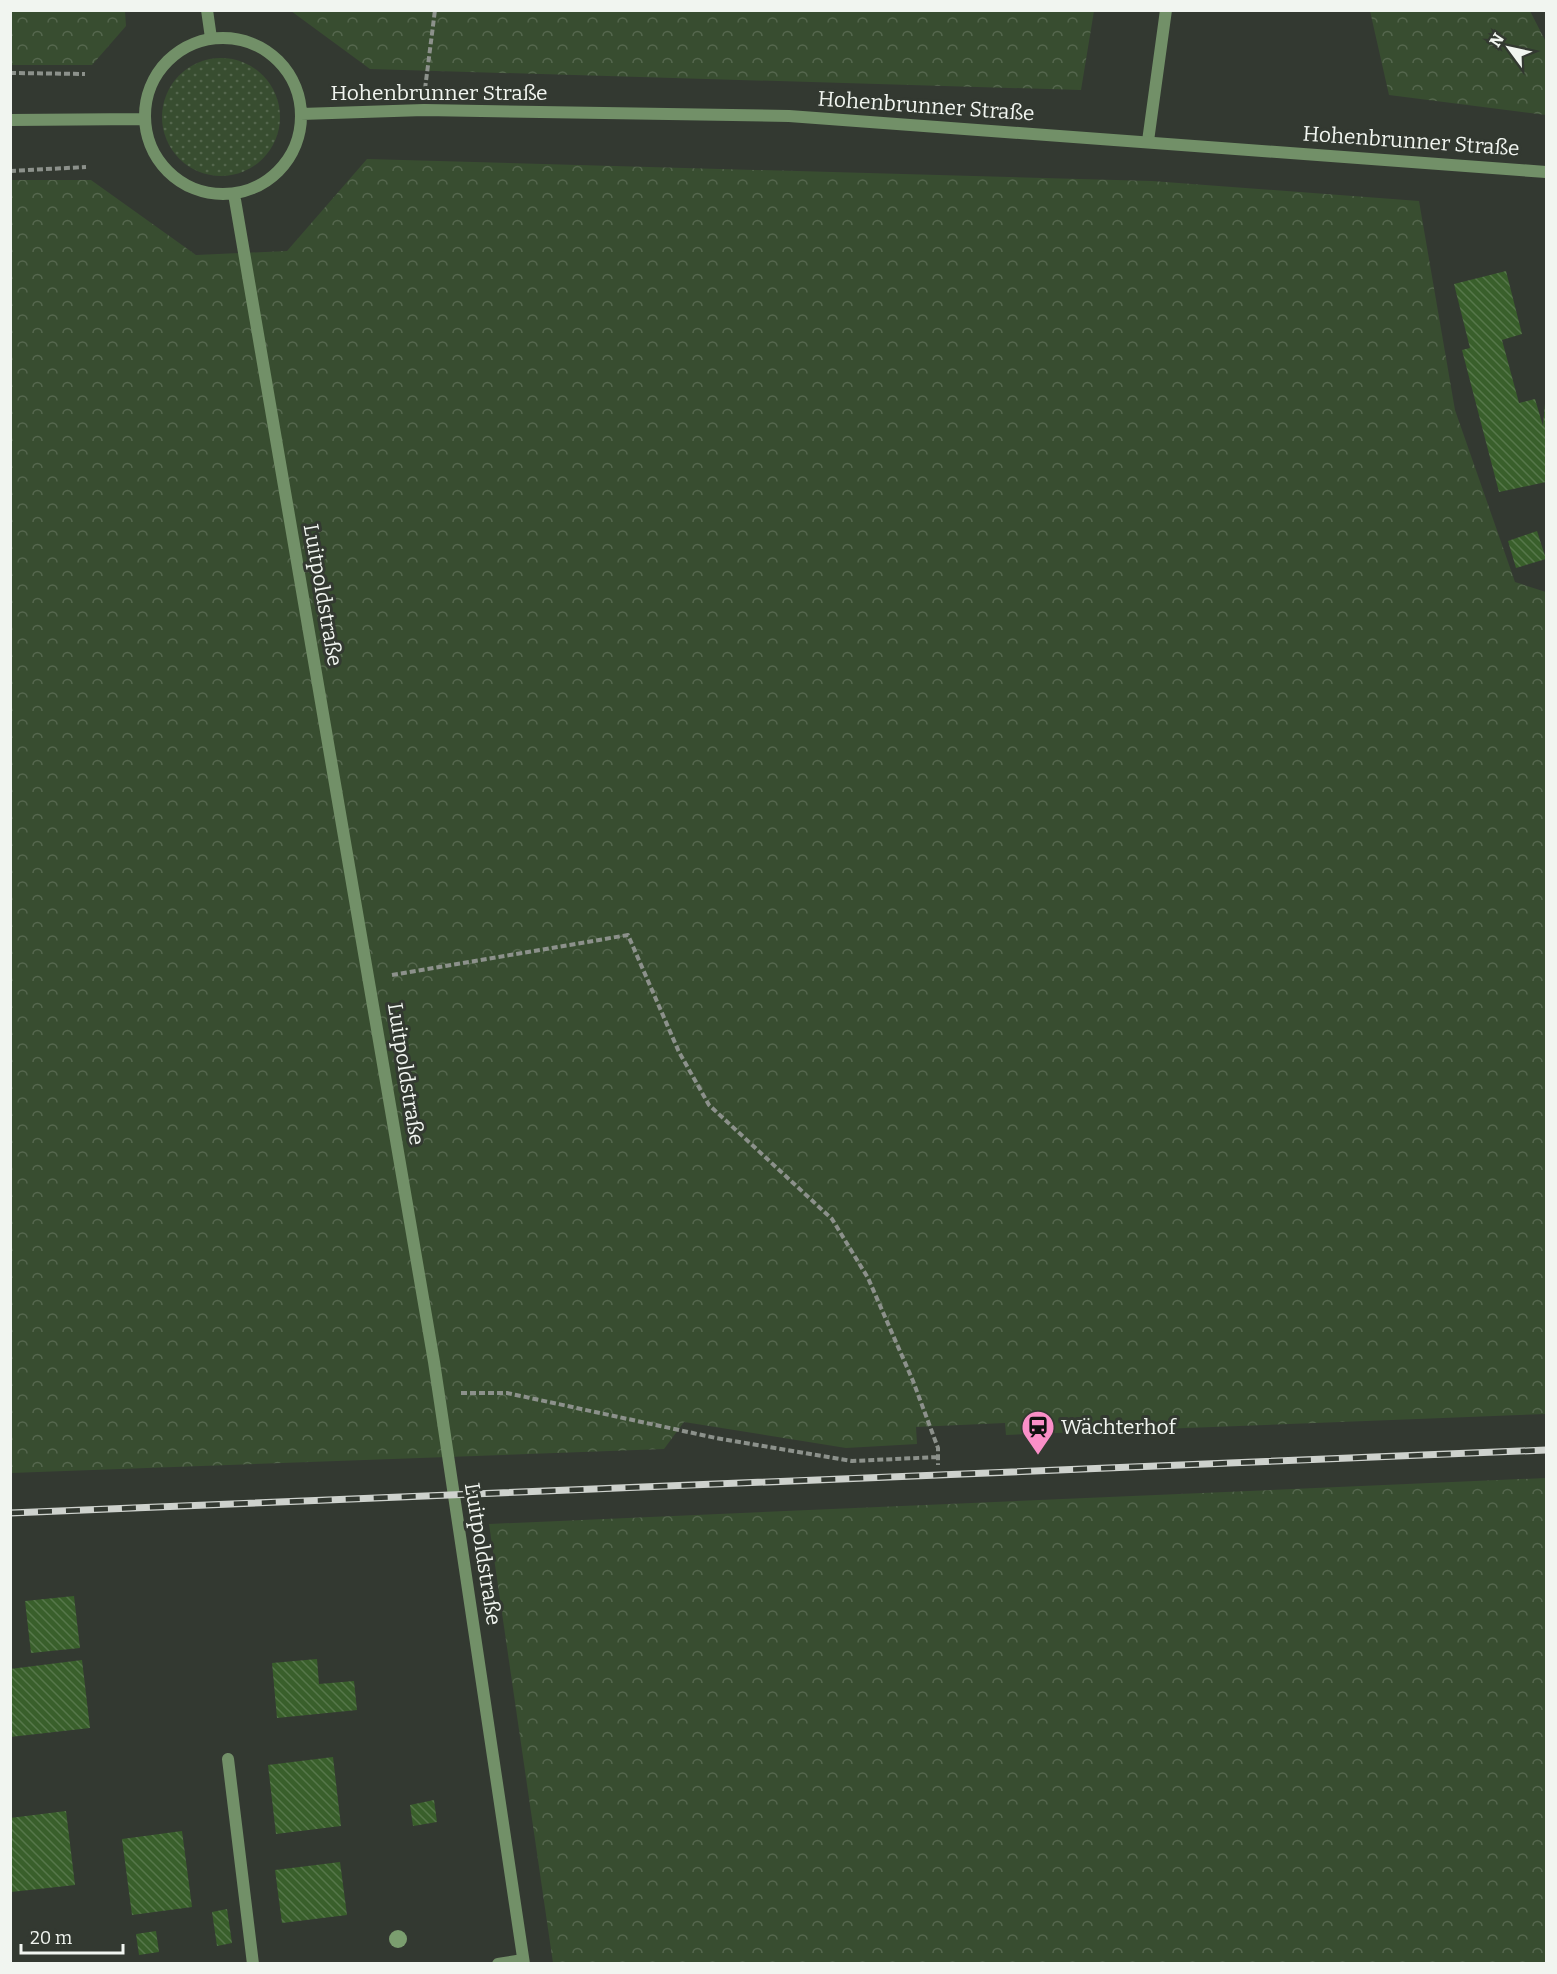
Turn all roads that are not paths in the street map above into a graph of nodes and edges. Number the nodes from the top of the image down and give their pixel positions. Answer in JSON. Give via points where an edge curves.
{"nodes":[{"id":1,"x":207,"y":10,"type":"edge"},
{"id":2,"x":1166,"y":10,"type":"edge"},
{"id":3,"x":211,"y":38,"type":"junction"},
{"id":4,"x":302,"y":114,"type":"junction"},
{"id":5,"x":144,"y":119,"type":"junction"},
{"id":6,"x":10,"y":120,"type":"edge"},
{"id":7,"x":1148,"y":141,"type":"junction"},
{"id":8,"x":1546,"y":172,"type":"edge"},
{"id":9,"x":234,"y":194,"type":"junction"},
{"id":10,"x":228,"y":1759,"type":"dead end"},
{"id":11,"x":524,"y":1962,"type":"edge"},
{"id":12,"x":253,"y":1964,"type":"edge"},
{"id":13,"x":498,"y":1964,"type":"edge"}],
"edges":[{"from":1,"to":3,"type":"street"},
{"from":2,"to":7,"type":"street"},
{"from":3,"to":4,"type":"street","via":[[237,38],[262,48],[282,65],[296,88]]},
{"from":3,"to":5,"type":"street","via":[[184,48],[162,66],[149,91]]},
{"from":4,"to":7,"type":"street","name":"Hohenbrunner Straße","via":[[424,110],[789,116]]},
{"from":4,"to":9,"type":"street","via":[[289,157],[255,187]]},
{"from":5,"to":6,"type":"street"},
{"from":5,"to":9,"type":"street","via":[[150,144],[163,167],[183,183],[207,193]]},
{"from":7,"to":8,"type":"street","name":"Hohenbrunner Straße"},
{"from":9,"to":11,"type":"street","name":"Luitpoldstraße","via":[[435,1362]]},
{"from":10,"to":12,"type":"street"},
{"from":11,"to":13,"type":"street"}]}
